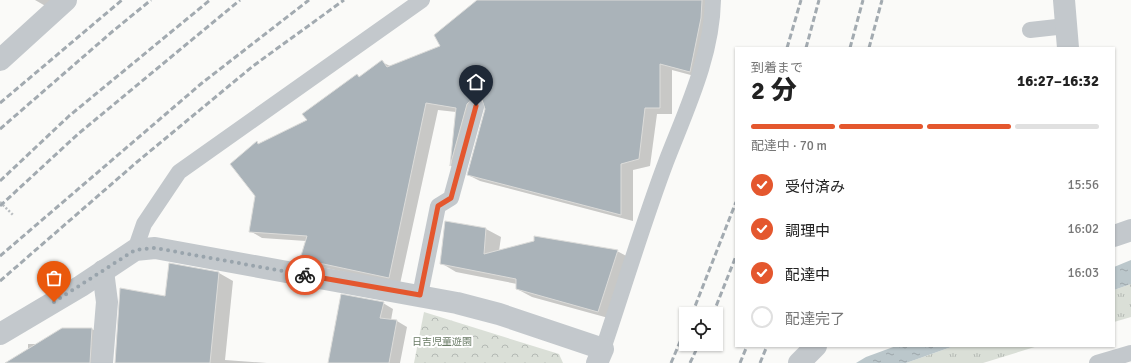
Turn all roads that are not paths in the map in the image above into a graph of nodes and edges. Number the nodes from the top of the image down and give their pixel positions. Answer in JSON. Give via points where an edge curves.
{"nodes":[{"id":1,"x":66,"y":0,"type":"edge"},
{"id":2,"x":422,"y":0,"type":"edge"},
{"id":3,"x":713,"y":0,"type":"edge"},
{"id":4,"x":1064,"y":0,"type":"edge"},
{"id":5,"x":1066,"y":26,"type":"junction"},
{"id":6,"x":1030,"y":30,"type":"dead end"},
{"id":7,"x":1068,"y":47,"type":"edge"},
{"id":8,"x":0,"y":60,"type":"edge"},
{"id":9,"x":476,"y":106,"type":"dead end"},
{"id":10,"x":1131,"y":230,"type":"edge"},
{"id":11,"x":1115,"y":236,"type":"edge"},
{"id":12,"x":135,"y":250,"type":"junction"},
{"id":13,"x":103,"y":271,"type":"junction"},
{"id":14,"x":420,"y":295,"type":"junction"},
{"id":15,"x":0,"y":334,"type":"edge"},
{"id":16,"x":815,"y":347,"type":"edge"},
{"id":17,"x":1131,"y":353,"type":"edge"},
{"id":18,"x":600,"y":356,"type":"edge"},
{"id":19,"x":102,"y":363,"type":"edge"},
{"id":20,"x":799,"y":363,"type":"edge"},
{"id":21,"x":1097,"y":363,"type":"edge"}],
"edges":[{"from":1,"to":8,"type":"street"},
{"from":2,"to":12,"type":"lane","via":[[179,172],[144,224]]},
{"from":3,"to":18,"type":"lane","via":[[709,37],[694,92],[666,163]]},
{"from":4,"to":5,"type":"street"},
{"from":5,"to":6,"type":"lane"},
{"from":5,"to":7,"type":"street"},
{"from":9,"to":14,"type":"lane","via":[[451,198],[438,206]]},
{"from":10,"to":11,"type":"street"},
{"from":12,"to":13,"type":"street"},
{"from":12,"to":14,"type":"street","via":[[155,248]]},
{"from":13,"to":15,"type":"street"},
{"from":13,"to":19,"type":"street","via":[[107,302]]},
{"from":14,"to":18,"type":"street","via":[[499,314]]},
{"from":16,"to":20,"type":"street"},
{"from":17,"to":21,"type":"lane"}]}
